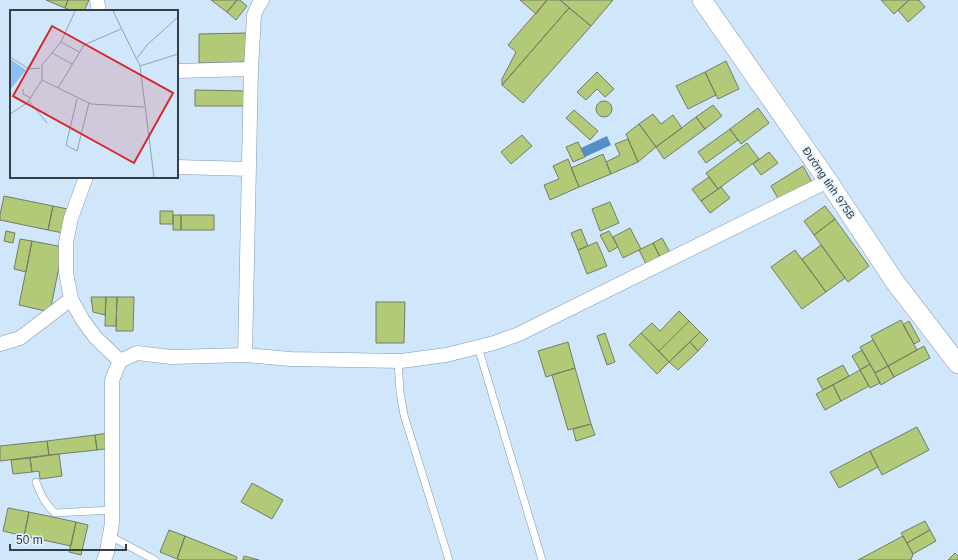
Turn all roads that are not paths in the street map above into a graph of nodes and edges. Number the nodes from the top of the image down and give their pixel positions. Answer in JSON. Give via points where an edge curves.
{"nodes":[{"id":1,"x":98,"y":0,"type":"edge"},
{"id":2,"x":262,"y":0,"type":"edge"},
{"id":3,"x":702,"y":0,"type":"edge"},
{"id":4,"x":99,"y":10,"type":"edge"},
{"id":5,"x":252,"y":69,"type":"junction"},
{"id":6,"x":178,"y":71,"type":"edge"},
{"id":7,"x":178,"y":167,"type":"edge"},
{"id":8,"x":249,"y":169,"type":"junction"},
{"id":9,"x":86,"y":178,"type":"edge"},
{"id":10,"x":828,"y":181,"type":"junction"},
{"id":11,"x":71,"y":299,"type":"junction"},
{"id":12,"x":0,"y":344,"type":"edge"},
{"id":13,"x":478,"y":347,"type":"junction"},
{"id":14,"x":244,"y":355,"type":"junction"},
{"id":15,"x":398,"y":360,"type":"junction"},
{"id":16,"x":120,"y":361,"type":"junction"},
{"id":17,"x":958,"y":364,"type":"edge"},
{"id":18,"x":36,"y":482,"type":"dead end"},
{"id":19,"x":112,"y":510,"type":"junction"},
{"id":20,"x":110,"y":536,"type":"junction"},
{"id":21,"x":104,"y":560,"type":"edge"},
{"id":22,"x":155,"y":560,"type":"edge"},
{"id":23,"x":449,"y":560,"type":"edge"},
{"id":24,"x":542,"y":560,"type":"edge"}],
"edges":[{"from":1,"to":4,"type":"street"},
{"from":2,"to":5,"type":"street","via":[[254,15]]},
{"from":3,"to":10,"type":"main road","name":"Đường tỉnh 975B"},
{"from":5,"to":6,"type":"street"},
{"from":5,"to":8,"type":"street"},
{"from":7,"to":8,"type":"street"},
{"from":8,"to":14,"type":"street"},
{"from":9,"to":11,"type":"street","via":[[71,218],[66,242],[66,272]]},
{"from":10,"to":13,"type":"street","via":[[519,334]]},
{"from":10,"to":17,"type":"main road","name":"Đường tỉnh 975B","via":[[895,282]]},
{"from":11,"to":12,"type":"street","via":[[20,338]]},
{"from":11,"to":16,"type":"street","via":[[95,337]]},
{"from":13,"to":15,"type":"street","via":[[446,355]]},
{"from":13,"to":24,"type":"lane"},
{"from":14,"to":15,"type":"street","via":[[290,359]]},
{"from":14,"to":16,"type":"street","via":[[171,357],[137,353]]},
{"from":15,"to":23,"type":"lane","via":[[404,415]]},
{"from":16,"to":19,"type":"street","via":[[112,380]]},
{"from":18,"to":19,"type":"lane","via":[[48,506],[55,513]]},
{"from":19,"to":20,"type":"street"},
{"from":20,"to":21,"type":"street"},
{"from":20,"to":22,"type":"lane"}]}
